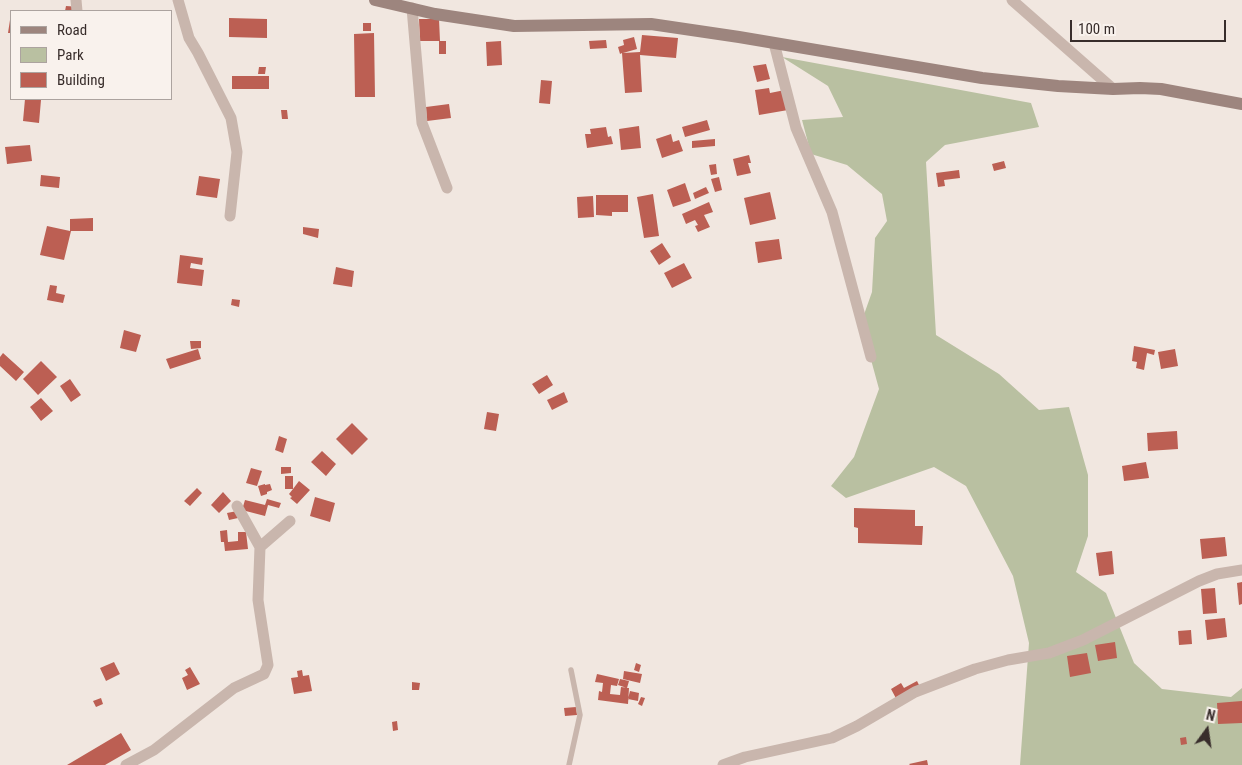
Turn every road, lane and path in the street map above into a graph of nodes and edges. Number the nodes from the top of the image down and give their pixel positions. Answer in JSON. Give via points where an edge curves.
{"nodes":[{"id":1,"x":178,"y":0,"type":"edge"},
{"id":2,"x":375,"y":0,"type":"edge"},
{"id":3,"x":1012,"y":0,"type":"edge"},
{"id":4,"x":412,"y":8,"type":"junction"},
{"id":5,"x":774,"y":43,"type":"junction"},
{"id":6,"x":1113,"y":89,"type":"junction"},
{"id":7,"x":1242,"y":104,"type":"edge"},
{"id":8,"x":447,"y":188,"type":"dead end"},
{"id":9,"x":230,"y":216,"type":"dead end"},
{"id":10,"x":872,"y":357,"type":"dead end"},
{"id":11,"x":237,"y":506,"type":"dead end"},
{"id":12,"x":290,"y":522,"type":"dead end"},
{"id":13,"x":260,"y":547,"type":"junction"},
{"id":14,"x":1242,"y":570,"type":"edge"},
{"id":15,"x":571,"y":670,"type":"dead end"},
{"id":16,"x":126,"y":765,"type":"edge"},
{"id":17,"x":569,"y":765,"type":"edge"},
{"id":18,"x":723,"y":765,"type":"edge"}],
"edges":[{"from":1,"to":9,"type":"street","via":[[189,38],[231,118],[237,152]]},
{"from":2,"to":4,"type":"street"},
{"from":3,"to":6,"type":"street"},
{"from":4,"to":5,"type":"street","via":[[514,26],[651,24]]},
{"from":4,"to":8,"type":"street","via":[[422,123]]},
{"from":5,"to":6,"type":"street","via":[[982,78]]},
{"from":5,"to":10,"type":"street","via":[[796,128],[832,212]]},
{"from":6,"to":7,"type":"street","via":[[1161,89]]},
{"from":11,"to":13,"type":"street"},
{"from":12,"to":13,"type":"street"},
{"from":13,"to":16,"type":"street","via":[[258,600],[268,664],[264,674],[234,688],[154,750]]},
{"from":14,"to":18,"type":"street","via":[[1199,581],[1083,640],[1049,653],[975,669],[915,692],[832,738]]},
{"from":15,"to":17,"type":"lane","via":[[580,715]]}]}
